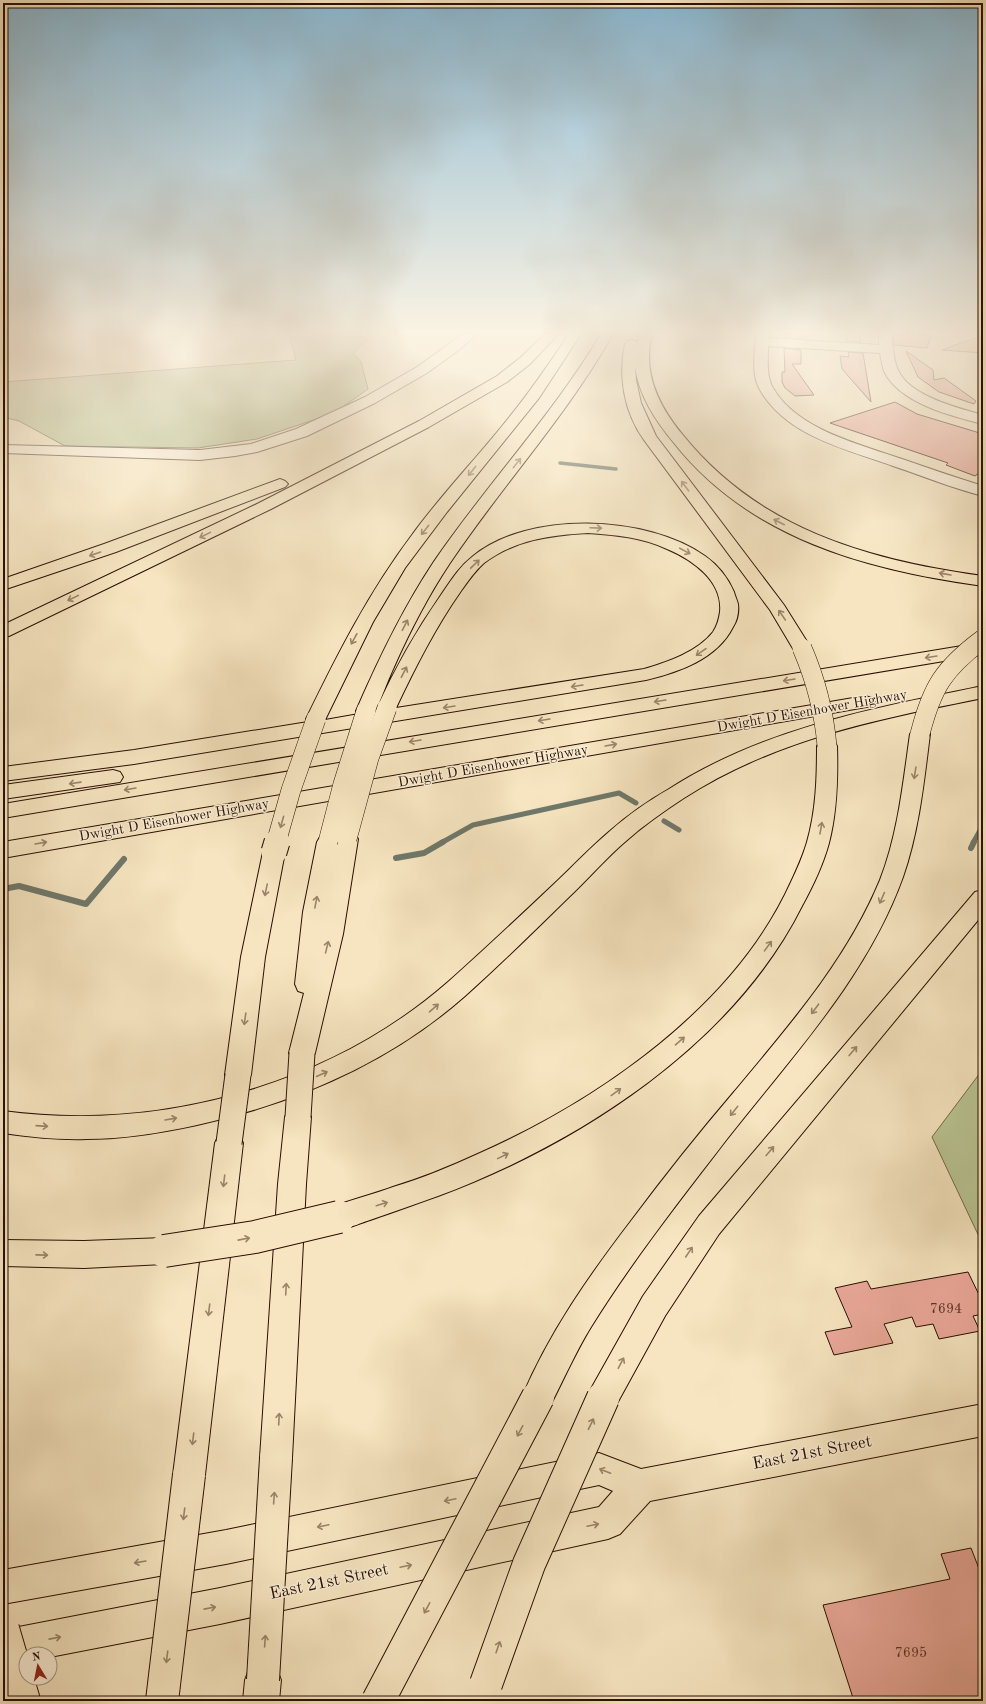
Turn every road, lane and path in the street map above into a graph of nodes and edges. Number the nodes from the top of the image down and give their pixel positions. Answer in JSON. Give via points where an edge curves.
{"nodes":[{"id":1,"x":344,"y":414,"type":"edge"},
{"id":2,"x":442,"y":414,"type":"edge"},
{"id":3,"x":519,"y":414,"type":"edge"},
{"id":4,"x":555,"y":414,"type":"edge"},
{"id":5,"x":637,"y":414,"type":"edge"},
{"id":6,"x":660,"y":414,"type":"edge"},
{"id":7,"x":789,"y":414,"type":"edge"},
{"id":8,"x":964,"y":414,"type":"edge"},
{"id":9,"x":983,"y":420,"type":"edge"},
{"id":10,"x":3,"y":448,"type":"edge"},
{"id":11,"x":364,"y":454,"type":"junction"},
{"id":12,"x":306,"y":484,"type":"junction"},
{"id":13,"x":983,"y":491,"type":"edge"},
{"id":14,"x":983,"y":581,"type":"edge"},
{"id":15,"x":3,"y":585,"type":"edge"},
{"id":16,"x":3,"y":600,"type":"edge"},
{"id":17,"x":3,"y":632,"type":"edge"},
{"id":18,"x":983,"y":639,"type":"edge"},
{"id":19,"x":983,"y":648,"type":"edge"},
{"id":20,"x":983,"y":682,"type":"edge"},
{"id":21,"x":983,"y":692,"type":"edge"},
{"id":22,"x":279,"y":764,"type":"junction"},
{"id":23,"x":3,"y":774,"type":"edge"},
{"id":24,"x":3,"y":792,"type":"edge"},
{"id":25,"x":3,"y":811,"type":"edge"},
{"id":26,"x":338,"y":841,"type":"junction"},
{"id":27,"x":3,"y":850,"type":"edge"},
{"id":28,"x":983,"y":898,"type":"edge"},
{"id":29,"x":3,"y":1122,"type":"edge"},
{"id":30,"x":3,"y":1253,"type":"edge"},
{"id":31,"x":983,"y":1420,"type":"edge"},
{"id":32,"x":641,"y":1486,"type":"junction"},
{"id":33,"x":3,"y":1587,"type":"edge"},
{"id":34,"x":3,"y":1630,"type":"edge"},
{"id":35,"x":3,"y":1648,"type":"edge"},
{"id":36,"x":262,"y":1691,"type":"edge"},
{"id":37,"x":483,"y":1693,"type":"edge"},
{"id":38,"x":24,"y":1701,"type":"edge"},
{"id":39,"x":162,"y":1701,"type":"edge"},
{"id":40,"x":378,"y":1701,"type":"edge"}],
"edges":[{"from":1,"to":10,"type":"street","via":[[265,446],[227,454]]},
{"from":2,"to":11,"type":"main road"},
{"from":3,"to":39,"type":"main road","one_way":true,"bridge":true,"via":[[397,566],[352,643],[316,719],[292,786],[274,852],[254,957],[229,1142]]},
{"from":26,"to":4,"type":"main road","one_way":true,"bridge":true,"via":[[343,784],[366,711],[387,661],[415,606],[454,544]]},
{"from":30,"to":5,"type":"main road","one_way":true,"bridge":true,"via":[[127,1254],[252,1237],[344,1215],[450,1180],[489,1163],[596,1106],[632,1081],[681,1041],[747,975],[776,934],[798,894],[818,843],[828,772],[824,714],[802,648],[778,609],[662,456]]},
{"from":14,"to":6,"type":"main road","one_way":true,"via":[[899,565],[835,547],[776,521],[742,501],[704,469]]},
{"from":7,"to":13,"type":"street","via":[[819,432],[846,444]]},
{"from":8,"to":9,"type":"street"},
{"from":11,"to":12,"type":"main road"},
{"from":11,"to":15,"type":"main road","one_way":true,"via":[[288,480],[117,546]]},
{"from":12,"to":16,"type":"main road"},
{"from":12,"to":17,"type":"main road","one_way":true},
{"from":18,"to":40,"type":"main road","one_way":true,"bridge":true,"via":[[945,672],[927,706],[897,858],[888,886],[865,935],[815,1010],[677,1184],[580,1317]]},
{"from":19,"to":22,"type":"main road","one_way":true},
{"from":27,"to":20,"type":"main road","name":"Dwight D Eisenhower Highway","one_way":true},
{"from":29,"to":21,"type":"main road","one_way":true,"via":[[70,1128],[166,1120],[249,1102],[359,1058],[426,1015],[620,835],[698,780],[752,753],[835,723]]},
{"from":22,"to":24,"type":"main road","one_way":true,"via":[[141,774]]},
{"from":22,"to":25,"type":"main road","one_way":true},
{"from":26,"to":23,"type":"main road","one_way":true,"bridge":true,"via":[[369,758],[387,708],[426,632],[478,560],[496,548],[525,536],[546,531],[583,528],[617,530],[649,536],[671,544],[699,559],[720,581],[728,596],[730,611],[719,636],[689,660],[666,669],[616,679],[148,755]]},
{"from":36,"to":26,"type":"main road","one_way":true,"bridge":true,"via":[[302,1053],[315,912]]},
{"from":37,"to":28,"type":"main road","one_way":true,"bridge":true,"via":[[529,1564],[576,1456],[603,1398],[650,1313],[709,1224]]},
{"from":31,"to":32,"type":"main road","name":"East 21st Street"},
{"from":32,"to":33,"type":"main road","one_way":true,"via":[[599,1469],[226,1547]]},
{"from":35,"to":32,"type":"main road","name":"East 21st Street","one_way":true,"via":[[220,1606],[608,1522]]},
{"from":34,"to":38,"type":"main road","bridge":true}]}
